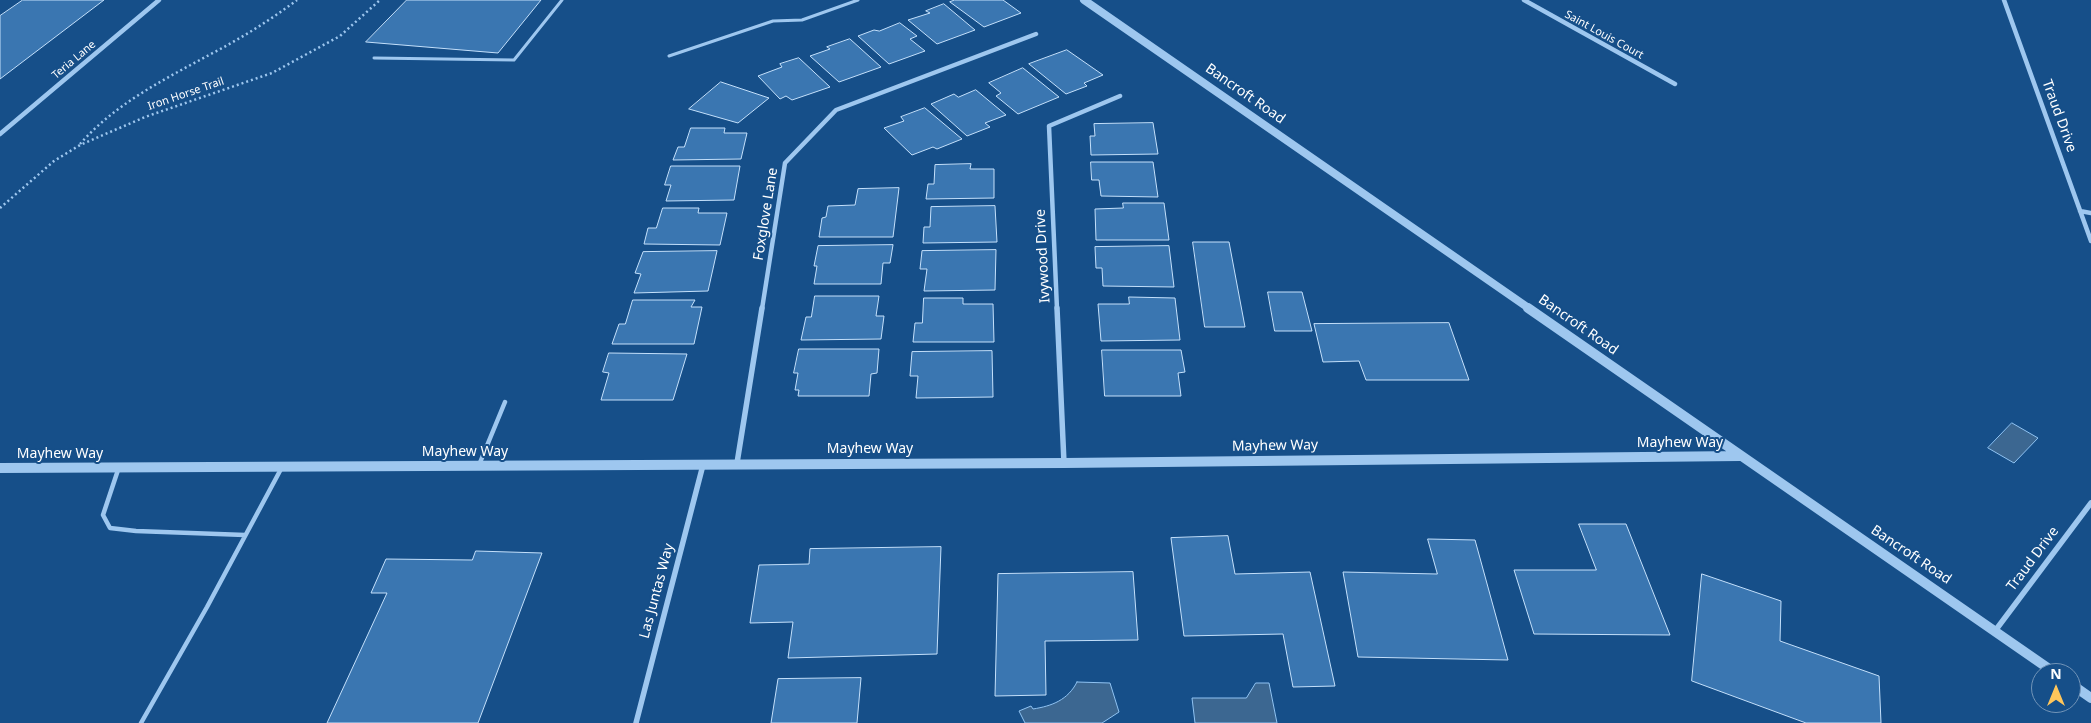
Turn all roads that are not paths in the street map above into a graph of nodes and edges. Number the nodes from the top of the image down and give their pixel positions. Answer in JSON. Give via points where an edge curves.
{"nodes":[{"id":1,"x":160,"y":0,"type":"edge"},
{"id":2,"x":562,"y":0,"type":"edge"},
{"id":3,"x":858,"y":0,"type":"edge"},
{"id":4,"x":1084,"y":0,"type":"edge"},
{"id":5,"x":1524,"y":0,"type":"edge"},
{"id":6,"x":2004,"y":0,"type":"edge"},
{"id":7,"x":1036,"y":34,"type":"dead end"},
{"id":8,"x":669,"y":56,"type":"dead end"},
{"id":9,"x":374,"y":58,"type":"dead end"},
{"id":10,"x":1675,"y":84,"type":"dead end"},
{"id":11,"x":1120,"y":96,"type":"dead end"},
{"id":12,"x":0,"y":134,"type":"edge"},
{"id":13,"x":2080,"y":210,"type":"junction"},
{"id":14,"x":2091,"y":212,"type":"edge"},
{"id":15,"x":2091,"y":241,"type":"edge"},
{"id":16,"x":505,"y":402,"type":"dead end"},
{"id":17,"x":1740,"y":456,"type":"junction"},
{"id":18,"x":737,"y":463,"type":"junction"},
{"id":19,"x":1064,"y":463,"type":"junction"},
{"id":20,"x":703,"y":464,"type":"junction"},
{"id":21,"x":479,"y":466,"type":"junction"},
{"id":22,"x":119,"y":467,"type":"junction"},
{"id":23,"x":282,"y":467,"type":"junction"},
{"id":24,"x":0,"y":468,"type":"edge"},
{"id":25,"x":2091,"y":503,"type":"edge"},
{"id":26,"x":245,"y":535,"type":"junction"},
{"id":27,"x":1995,"y":631,"type":"junction"},
{"id":28,"x":2041,"y":663,"type":"edge"},
{"id":29,"x":141,"y":723,"type":"edge"},
{"id":30,"x":636,"y":723,"type":"edge"}],
"edges":[{"from":1,"to":12,"type":"street","name":"Teria Lane"},
{"from":2,"to":9,"type":"lane","via":[[514,60]]},
{"from":3,"to":8,"type":"lane","via":[[802,20],[772,22]]},
{"from":4,"to":17,"type":"street","name":"Bancroft Road"},
{"from":5,"to":10,"type":"street","name":"Saint Louis Court"},
{"from":6,"to":13,"type":"street","name":"Traud Drive"},
{"from":7,"to":18,"type":"street","name":"Foxglove Lane","via":[[836,110],[785,163]]},
{"from":11,"to":19,"type":"street","name":"Ivywood Drive","via":[[1049,126]]},
{"from":13,"to":14,"type":"street"},
{"from":13,"to":15,"type":"street","name":"Traud Drive"},
{"from":16,"to":21,"type":"lane"},
{"from":17,"to":19,"type":"street","name":"Mayhew Way"},
{"from":17,"to":27,"type":"street","name":"Bancroft Road"},
{"from":18,"to":19,"type":"street","name":"Mayhew Way"},
{"from":18,"to":20,"type":"street","name":"Mayhew Way"},
{"from":20,"to":21,"type":"street","name":"Mayhew Way"},
{"from":20,"to":30,"type":"street","name":"Las Juntas Way"},
{"from":21,"to":23,"type":"street","name":"Mayhew Way"},
{"from":22,"to":23,"type":"street","name":"Mayhew Way"},
{"from":22,"to":24,"type":"street","name":"Mayhew Way"},
{"from":22,"to":26,"type":"lane","via":[[103,515],[110,528]]},
{"from":23,"to":26,"type":"lane"},
{"from":25,"to":27,"type":"street","name":"Traud Drive"},
{"from":26,"to":29,"type":"lane"},
{"from":27,"to":28,"type":"street","name":"Bancroft Road"}]}
